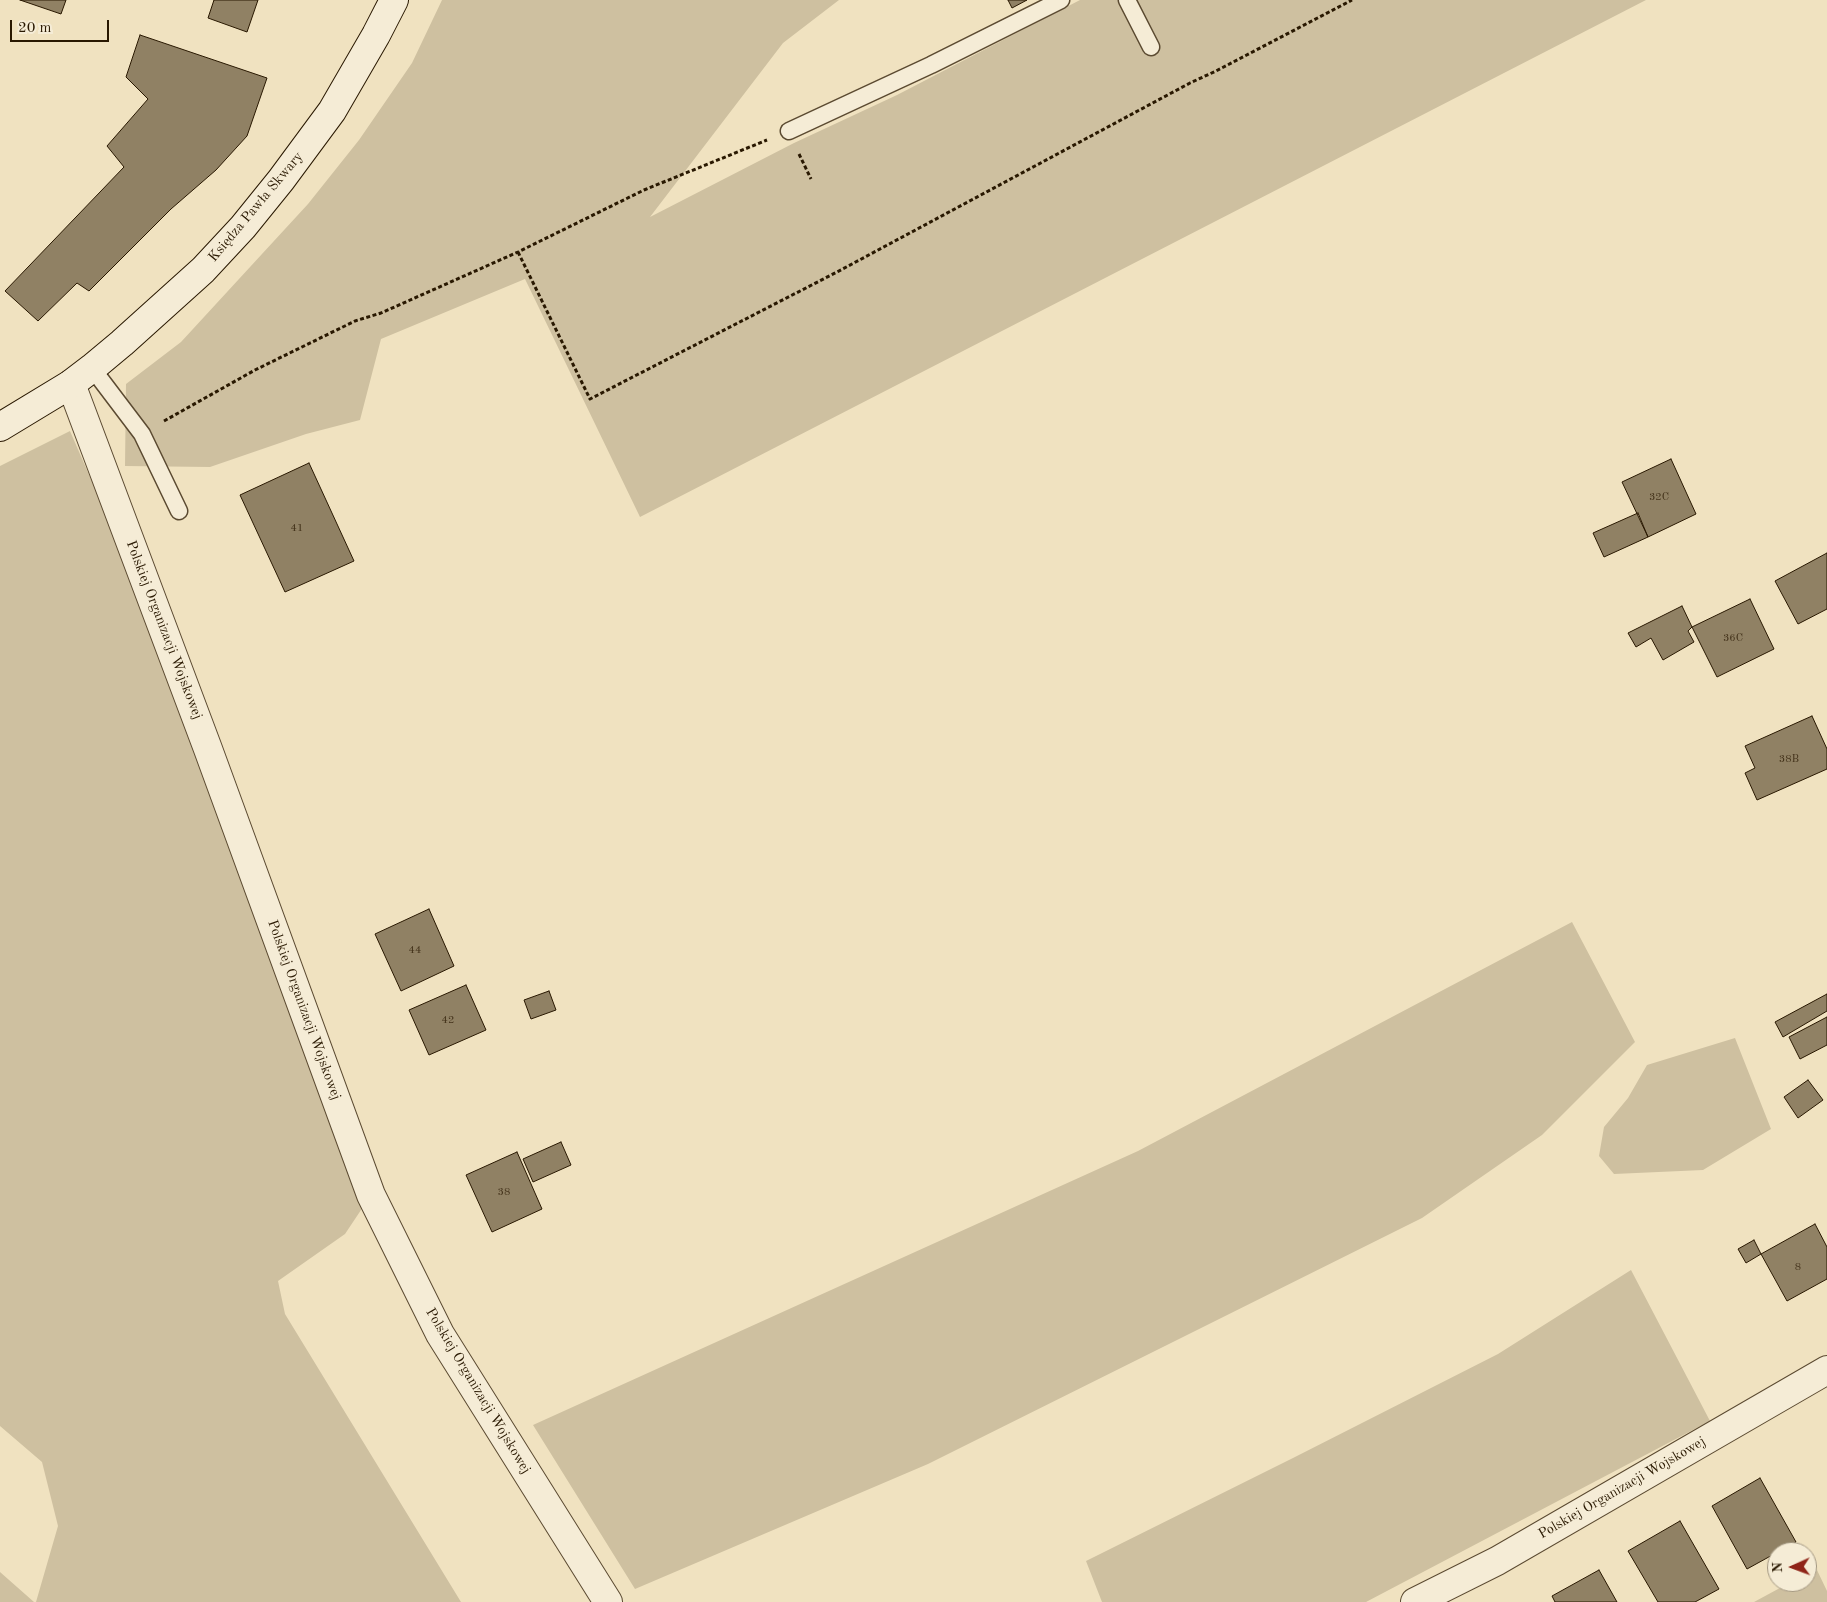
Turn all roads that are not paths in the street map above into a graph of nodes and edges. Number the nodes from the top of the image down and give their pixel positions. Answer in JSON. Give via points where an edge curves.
{"nodes":[{"id":1,"x":394,"y":0,"type":"edge"},
{"id":2,"x":1061,"y":0,"type":"edge"},
{"id":3,"x":1126,"y":0,"type":"edge"},
{"id":4,"x":1151,"y":47,"type":"dead end"},
{"id":5,"x":789,"y":131,"type":"road end"},
{"id":6,"x":82,"y":376,"type":"junction"},
{"id":7,"x":0,"y":427,"type":"edge"},
{"id":8,"x":179,"y":511,"type":"dead end"},
{"id":9,"x":1827,"y":1370,"type":"edge"},
{"id":10,"x":608,"y":1602,"type":"edge"},
{"id":11,"x":1415,"y":1602,"type":"edge"}],
"edges":[{"from":1,"to":6,"type":"street","name":"Księdza Pawła Skwary","via":[[332,111],[243,227],[203,270]]},
{"from":2,"to":5,"type":"lane"},
{"from":3,"to":4,"type":"lane"},
{"from":6,"to":7,"type":"street","name":"Księdza Pawła Skwary"},
{"from":6,"to":8,"type":"lane","via":[[142,434]]},
{"from":6,"to":10,"type":"street","name":"Polskiej Organizacji Wojskowej","via":[[208,749],[371,1195],[440,1334]]},
{"from":9,"to":11,"type":"street","name":"Polskiej Organizacji Wojskowej","via":[[1497,1561]]}]}
